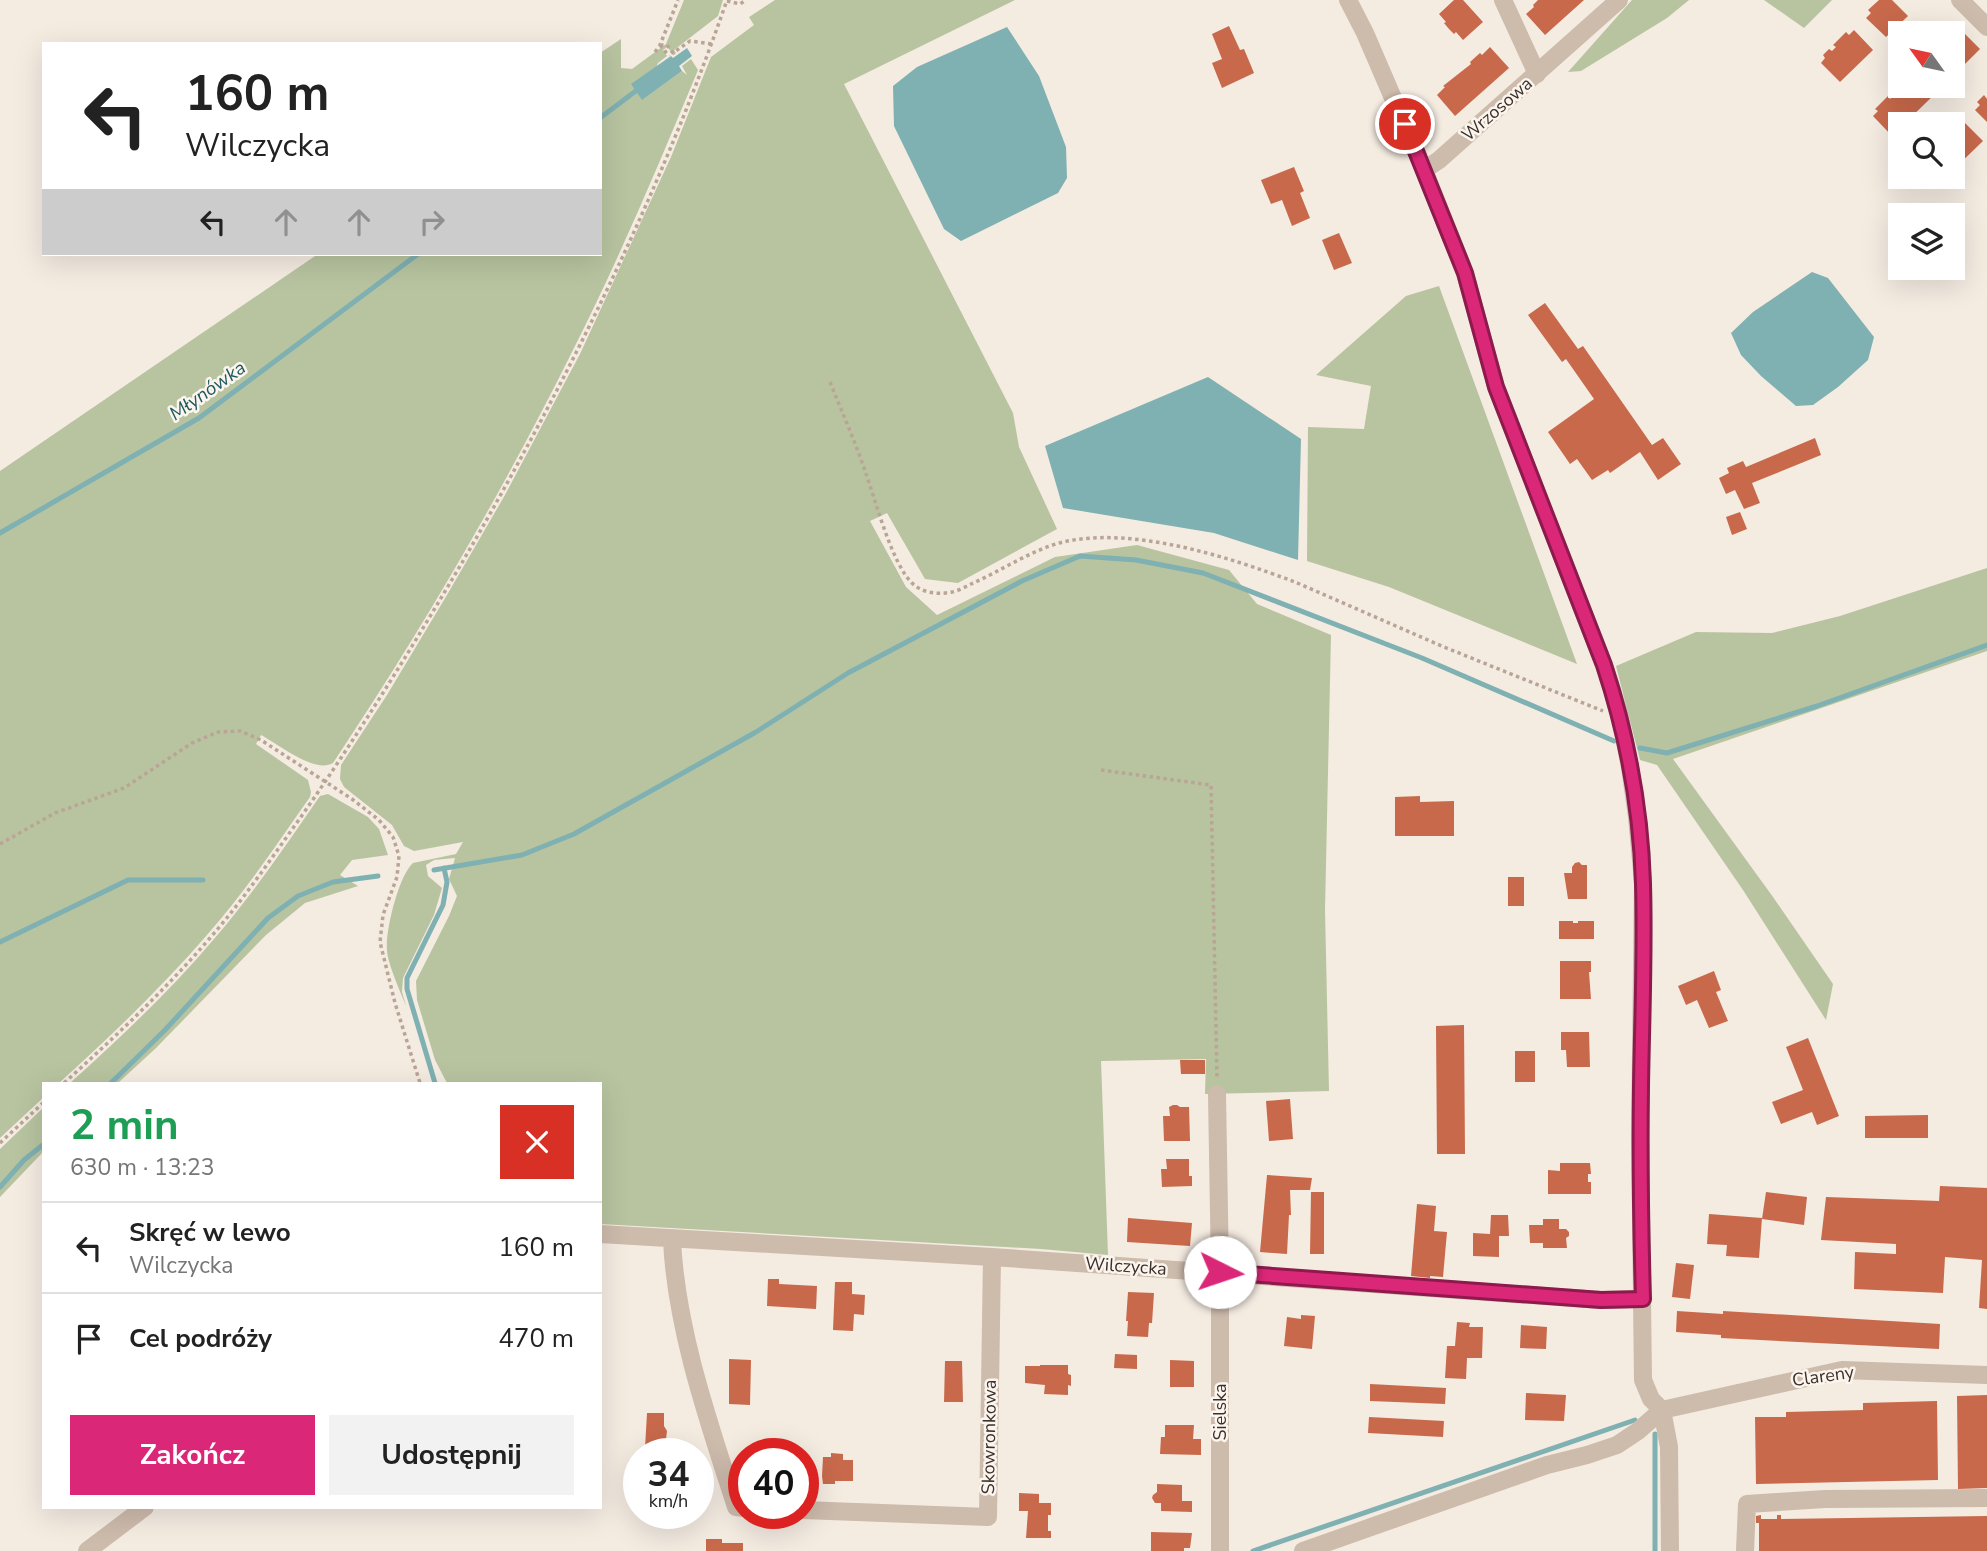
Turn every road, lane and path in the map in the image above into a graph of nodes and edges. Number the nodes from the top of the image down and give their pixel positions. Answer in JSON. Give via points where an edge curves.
{"nodes":[{"id":1,"x":678,"y":0,"type":"edge"},
{"id":2,"x":746,"y":0,"type":"edge"},
{"id":3,"x":1348,"y":0,"type":"edge"},
{"id":4,"x":1503,"y":0,"type":"edge"},
{"id":5,"x":1619,"y":0,"type":"edge"},
{"id":6,"x":1960,"y":0,"type":"edge"},
{"id":7,"x":727,"y":1,"type":"edge"},
{"id":8,"x":1987,"y":27,"type":"edge"},
{"id":9,"x":712,"y":44,"type":"junction"},
{"id":10,"x":660,"y":45,"type":"junction"},
{"id":11,"x":655,"y":52,"type":"dead end"},
{"id":12,"x":669,"y":56,"type":"dead end"},
{"id":13,"x":1537,"y":75,"type":"junction"},
{"id":14,"x":1424,"y":170,"type":"junction"},
{"id":15,"x":830,"y":382,"type":"dead end"},
{"id":16,"x":1619,"y":712,"type":"junction"},
{"id":17,"x":1101,"y":770,"type":"dead end"},
{"id":18,"x":325,"y":781,"type":"junction"},
{"id":19,"x":0,"y":844,"type":"edge"},
{"id":20,"x":65,"y":1082,"type":"edge"},
{"id":21,"x":420,"y":1082,"type":"edge"},
{"id":22,"x":1217,"y":1094,"type":"joint"},
{"id":23,"x":42,"y":1104,"type":"edge"},
{"id":24,"x":0,"y":1143,"type":"edge"},
{"id":25,"x":602,"y":1234,"type":"edge"},
{"id":26,"x":672,"y":1240,"type":"junction"},
{"id":27,"x":992,"y":1257,"type":"junction"},
{"id":28,"x":1220,"y":1272,"type":"junction"},
{"id":29,"x":1643,"y":1299,"type":"junction"},
{"id":30,"x":1987,"y":1375,"type":"edge"},
{"id":31,"x":1661,"y":1410,"type":"junction"},
{"id":32,"x":728,"y":1473,"type":"edge"},
{"id":33,"x":1987,"y":1499,"type":"edge"},
{"id":34,"x":142,"y":1509,"type":"edge"},
{"id":35,"x":819,"y":1511,"type":"edge"},
{"id":36,"x":87,"y":1551,"type":"edge"},
{"id":37,"x":1220,"y":1551,"type":"edge"},
{"id":38,"x":1303,"y":1551,"type":"edge"},
{"id":39,"x":1670,"y":1551,"type":"edge"},
{"id":40,"x":1745,"y":1551,"type":"edge"}],
"edges":[{"from":1,"to":10,"type":"path"},
{"from":2,"to":7,"type":"path","via":[[740,4]]},
{"from":3,"to":14,"type":"street"},
{"from":4,"to":13,"type":"street","name":"Wrzosowa"},
{"from":5,"to":13,"type":"street","name":"Wrzosowa"},
{"from":6,"to":8,"type":"street"},
{"from":7,"to":9,"type":"path"},
{"from":9,"to":10,"type":"path","via":[[690,41],[673,53],[667,45]]},
{"from":9,"to":18,"type":"path","via":[[667,156],[576,353],[444,593]]},
{"from":10,"to":11,"type":"path"},
{"from":10,"to":12,"type":"path"},
{"from":13,"to":14,"type":"street","name":"Wrzosowa"},
{"from":14,"to":16,"type":"street","via":[[1465,273],[1496,387]]},
{"from":15,"to":16,"type":"path","via":[[896,558],[918,588],[931,593],[954,592],[1059,543],[1083,538],[1179,546],[1270,573],[1575,701],[1604,712]]},
{"from":16,"to":29,"type":"street","via":[[1643,882]]},
{"from":17,"to":22,"type":"path","via":[[1211,785]]},
{"from":18,"to":19,"type":"path","via":[[261,740],[240,731],[218,732],[192,743],[124,788],[55,813]]},
{"from":18,"to":20,"type":"path","via":[[211,937],[137,1017]]},
{"from":18,"to":21,"type":"path","via":[[379,820],[393,837],[399,856],[380,942]]},
{"from":22,"to":28,"type":"street","name":"Sielska"},
{"from":23,"to":24,"type":"path"},
{"from":25,"to":26,"type":"street","name":"Wilczycka"},
{"from":26,"to":27,"type":"street","name":"Wilczycka"},
{"from":26,"to":32,"type":"street","via":[[702,1400]]},
{"from":27,"to":28,"type":"street","name":"Wilczycka"},
{"from":27,"to":35,"type":"street","name":"Skowronkowa","via":[[988,1517]]},
{"from":28,"to":29,"type":"street","name":"Wilczycka","via":[[1588,1299]]},
{"from":28,"to":37,"type":"street","name":"Sielska"},
{"from":29,"to":31,"type":"street","via":[[1643,1380]]},
{"from":30,"to":31,"type":"street","name":"Clareny","via":[[1842,1370]]},
{"from":31,"to":38,"type":"street","via":[[1617,1445]]},
{"from":31,"to":39,"type":"street","via":[[1669,1447]]},
{"from":33,"to":40,"type":"street","via":[[1747,1504]]},
{"from":34,"to":36,"type":"street"}]}
